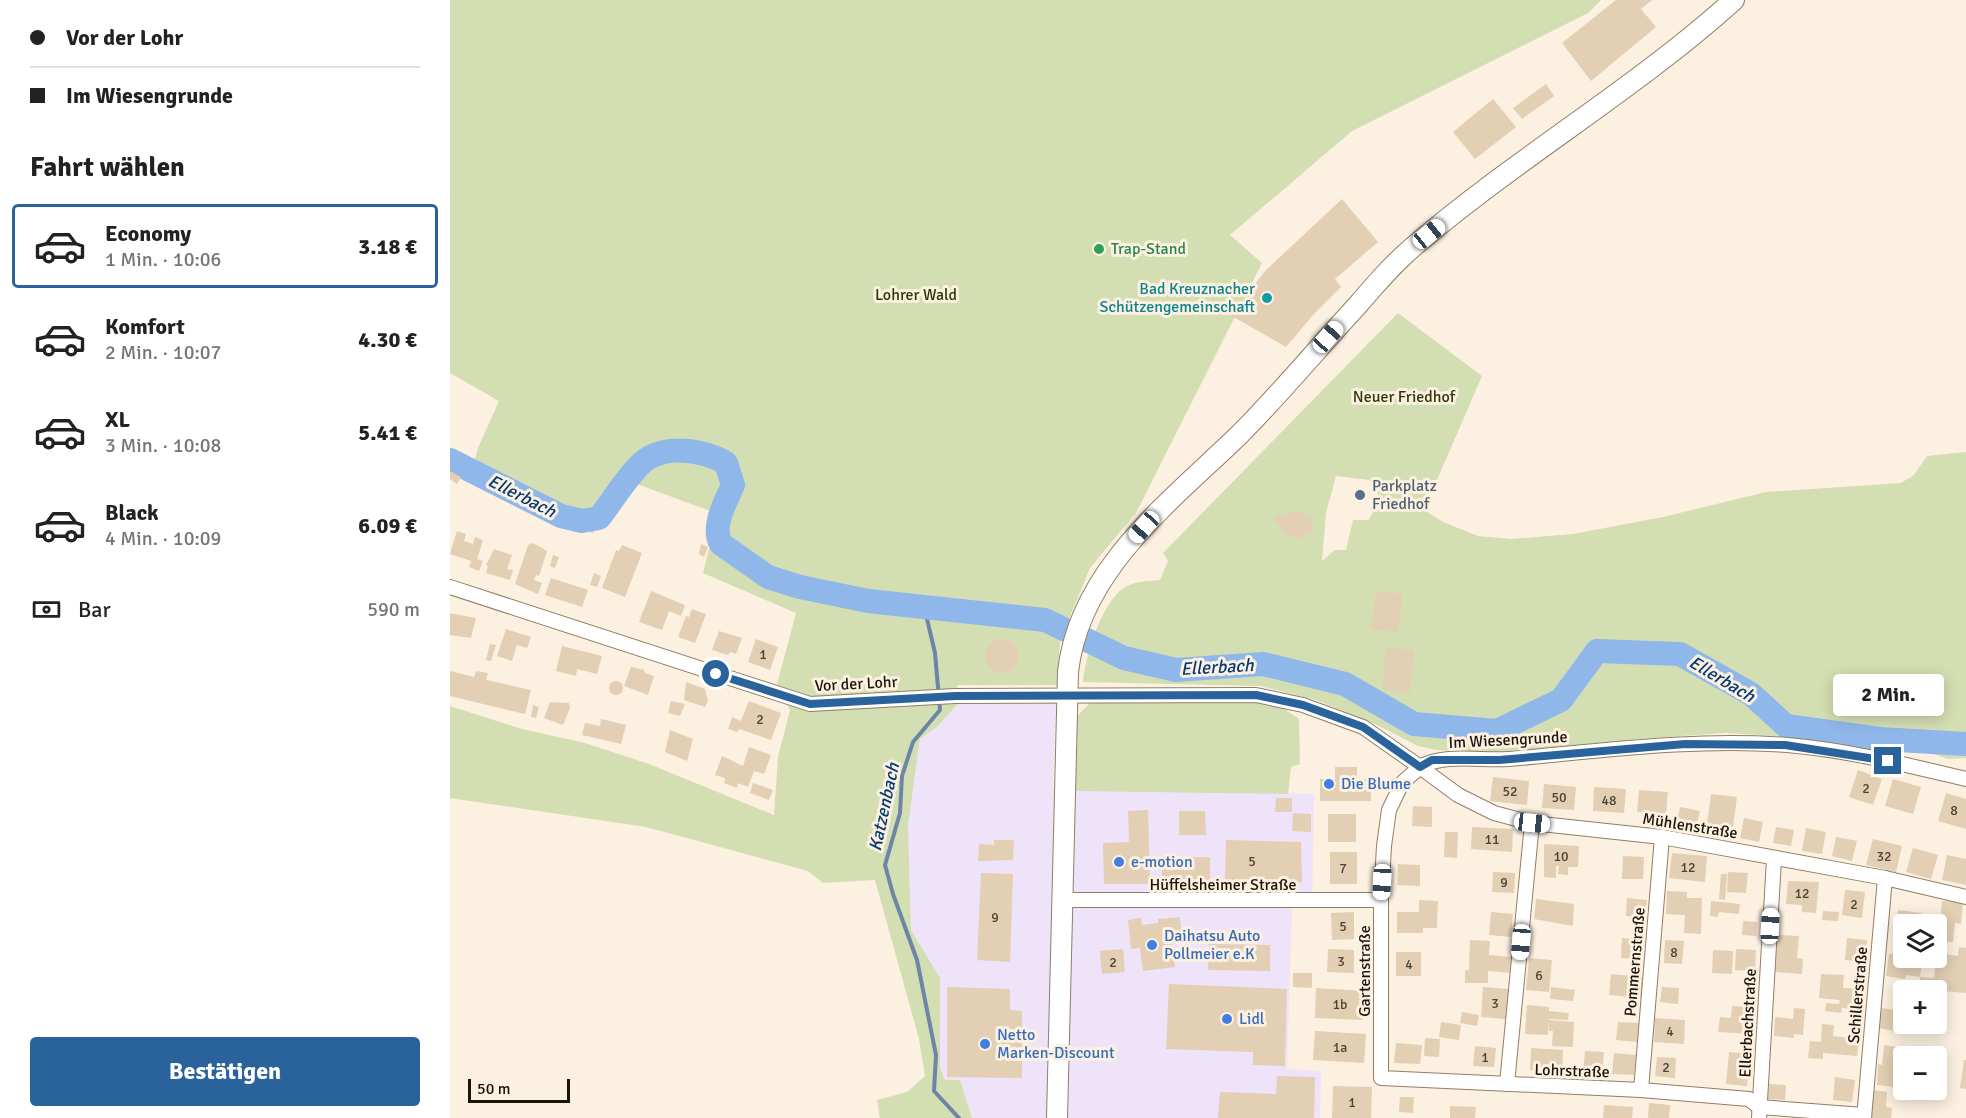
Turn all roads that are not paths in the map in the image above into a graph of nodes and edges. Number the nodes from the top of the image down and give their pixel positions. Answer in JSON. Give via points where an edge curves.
{"nodes":[{"id":1,"x":1734,"y":0,"type":"edge"},
{"id":2,"x":450,"y":587,"type":"edge"},
{"id":3,"x":1067,"y":695,"type":"junction"},
{"id":4,"x":1420,"y":767,"type":"junction"},
{"id":5,"x":1966,"y":779,"type":"edge"},
{"id":6,"x":1532,"y":823,"type":"junction"},
{"id":7,"x":1662,"y":837,"type":"junction"},
{"id":8,"x":1774,"y":859,"type":"junction"},
{"id":9,"x":1885,"y":878,"type":"junction"},
{"id":10,"x":1966,"y":897,"type":"edge"},
{"id":11,"x":1064,"y":900,"type":"junction"},
{"id":12,"x":1381,"y":900,"type":"junction"},
{"id":13,"x":1381,"y":1078,"type":"joint"},
{"id":14,"x":1508,"y":1084,"type":"junction"},
{"id":15,"x":1641,"y":1090,"type":"junction"},
{"id":16,"x":1759,"y":1112,"type":"edge"},
{"id":17,"x":1864,"y":1117,"type":"edge"},
{"id":18,"x":1057,"y":1118,"type":"edge"}],
"edges":[{"from":1,"to":3,"type":"main road","via":[[1682,44],[1412,248],[1240,433],[1165,505],[1133,539],[1080,618],[1070,651]]},
{"from":2,"to":3,"type":"street","name":"Vor der Lohr","via":[[810,704],[913,697]]},
{"from":3,"to":4,"type":"street","via":[[1256,695],[1303,705],[1363,727]]},
{"from":3,"to":11,"type":"main road"},
{"from":4,"to":5,"type":"street","name":"Im Wiesengrunde","via":[[1432,760],[1499,760],[1685,744],[1785,745],[1878,759]]},
{"from":4,"to":6,"type":"street","name":"Mühlenstraße","via":[[1458,795],[1494,813]]},
{"from":4,"to":12,"type":"street","name":"Gartenstraße","via":[[1402,783],[1389,810]]},
{"from":6,"to":7,"type":"street","name":"Mühlenstraße"},
{"from":6,"to":14,"type":"street"},
{"from":7,"to":8,"type":"street","name":"Mühlenstraße"},
{"from":7,"to":15,"type":"street","name":"Pommernstraße"},
{"from":8,"to":9,"type":"street","name":"Mühlenstraße"},
{"from":8,"to":16,"type":"street","name":"Ellerbachstraße"},
{"from":9,"to":10,"type":"street","name":"Mühlenstraße"},
{"from":9,"to":17,"type":"street","name":"Schillerstraße"},
{"from":11,"to":12,"type":"street","name":"Hüffelsheimer Straße"},
{"from":11,"to":18,"type":"main road"},
{"from":12,"to":13,"type":"street","name":"Gartenstraße"},
{"from":13,"to":14,"type":"street","name":"Lohrstraße"},
{"from":14,"to":15,"type":"street","name":"Lohrstraße"},
{"from":15,"to":16,"type":"street","name":"Lohrstraße","via":[[1749,1099]]},
{"from":16,"to":17,"type":"street","name":"Schillerstraße"}]}
